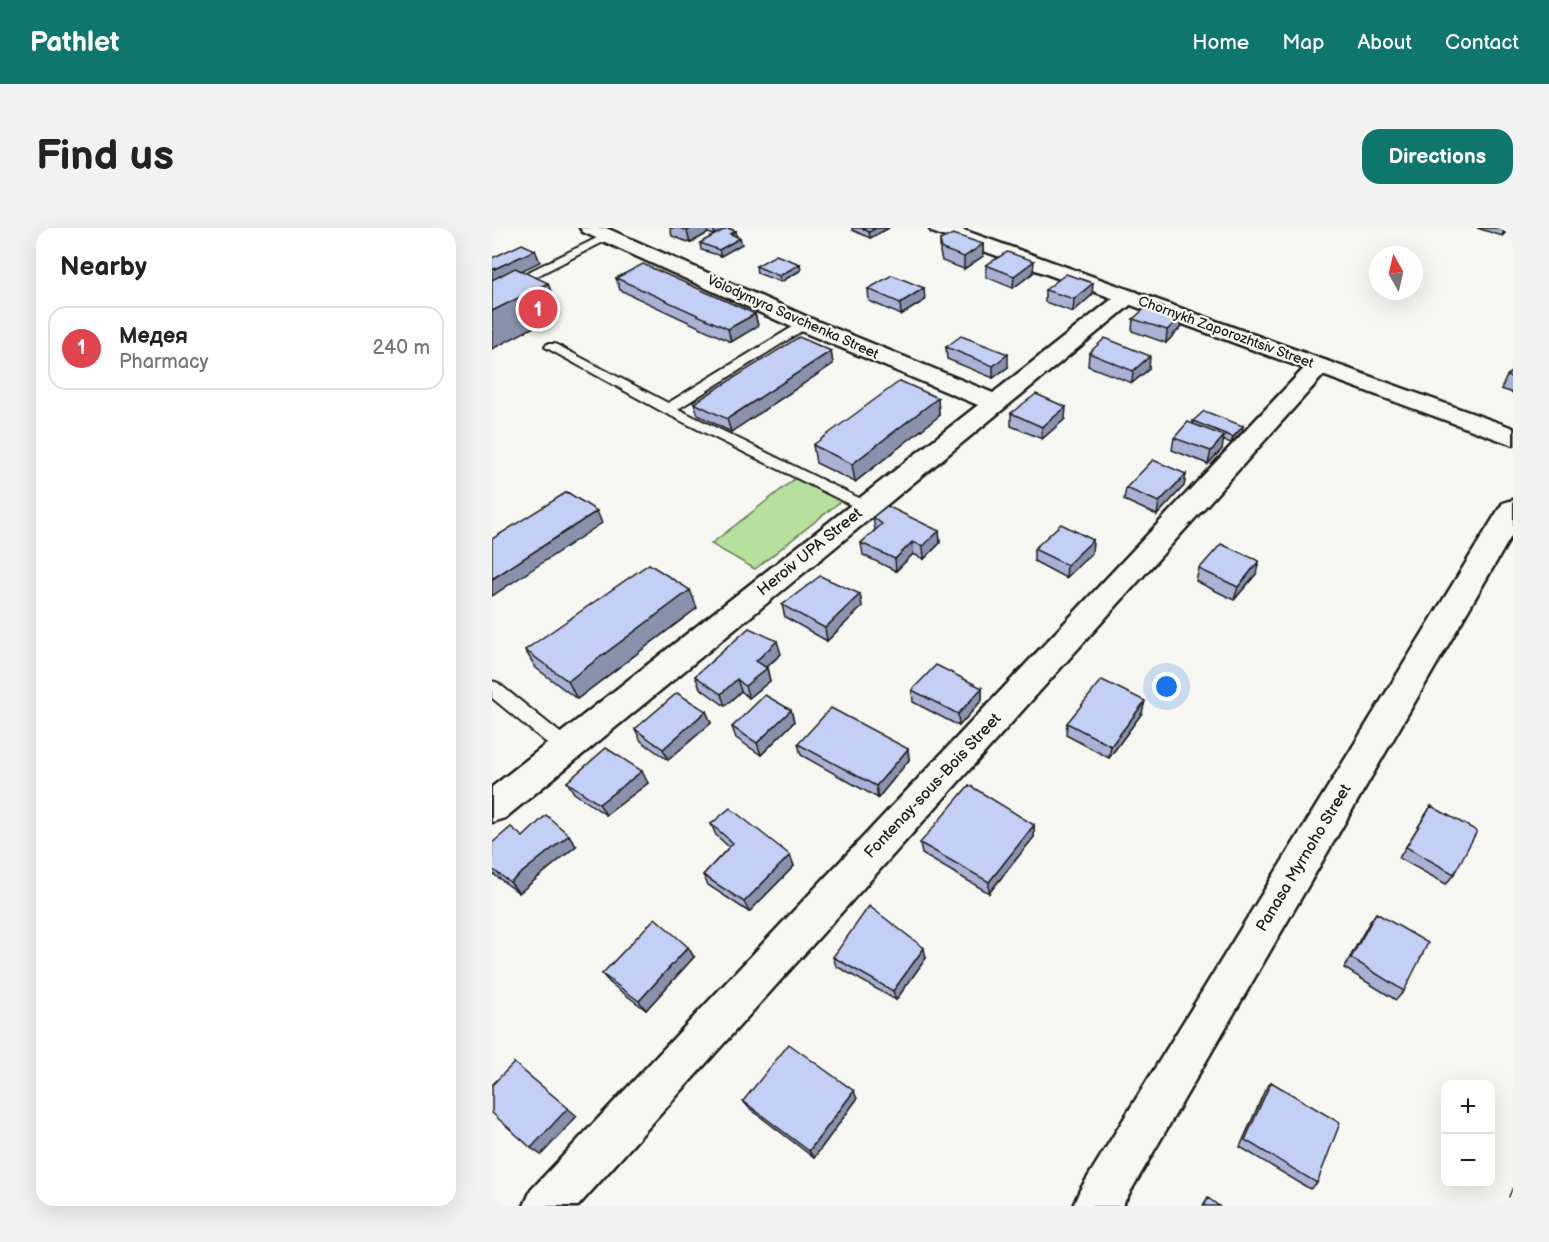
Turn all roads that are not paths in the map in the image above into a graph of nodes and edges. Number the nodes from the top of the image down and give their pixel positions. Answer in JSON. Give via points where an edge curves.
{"nodes":[{"id":1,"x":939,"y":228,"type":"edge"},
{"id":2,"x":600,"y":232,"type":"edge"},
{"id":3,"x":492,"y":295,"type":"edge"},
{"id":4,"x":1130,"y":297,"type":"junction"},
{"id":5,"x":804,"y":324,"type":"junction"},
{"id":6,"x":551,"y":347,"type":"dead end"},
{"id":7,"x":1319,"y":366,"type":"junction"},
{"id":8,"x":997,"y":404,"type":"junction"},
{"id":9,"x":668,"y":409,"type":"junction"},
{"id":10,"x":1513,"y":437,"type":"edge"},
{"id":11,"x":866,"y":507,"type":"junction"},
{"id":12,"x":1513,"y":509,"type":"edge"},
{"id":13,"x":492,"y":687,"type":"edge"},
{"id":14,"x":566,"y":748,"type":"junction"},
{"id":15,"x":492,"y":807,"type":"edge"},
{"id":16,"x":547,"y":1206,"type":"edge"},
{"id":17,"x":1096,"y":1206,"type":"edge"}],
"edges":[{"from":1,"to":4,"type":"street","name":"Chornykh Zaporozhtsiv Street"},
{"from":2,"to":3,"type":"lane"},
{"from":2,"to":5,"type":"street","name":"Volodymyra Savchenka Street"},
{"from":4,"to":7,"type":"street","name":"Chornykh Zaporozhtsiv Street"},
{"from":4,"to":8,"type":"street","name":"Heroiv UPA Street"},
{"from":5,"to":8,"type":"street","name":"Volodymyra Savchenka Street"},
{"from":5,"to":9,"type":"lane"},
{"from":6,"to":9,"type":"lane"},
{"from":7,"to":10,"type":"street","name":"Chornykh Zaporozhtsiv Street"},
{"from":7,"to":16,"type":"street","name":"Fontenay-sous-Bois Street"},
{"from":8,"to":11,"type":"street","name":"Heroiv UPA Street"},
{"from":9,"to":11,"type":"lane"},
{"from":11,"to":14,"type":"street","name":"Heroiv UPA Street"},
{"from":12,"to":17,"type":"street","name":"Panasa Myrnoho Street"},
{"from":13,"to":14,"type":"lane"},
{"from":14,"to":15,"type":"street","name":"Heroiv UPA Street"}]}
